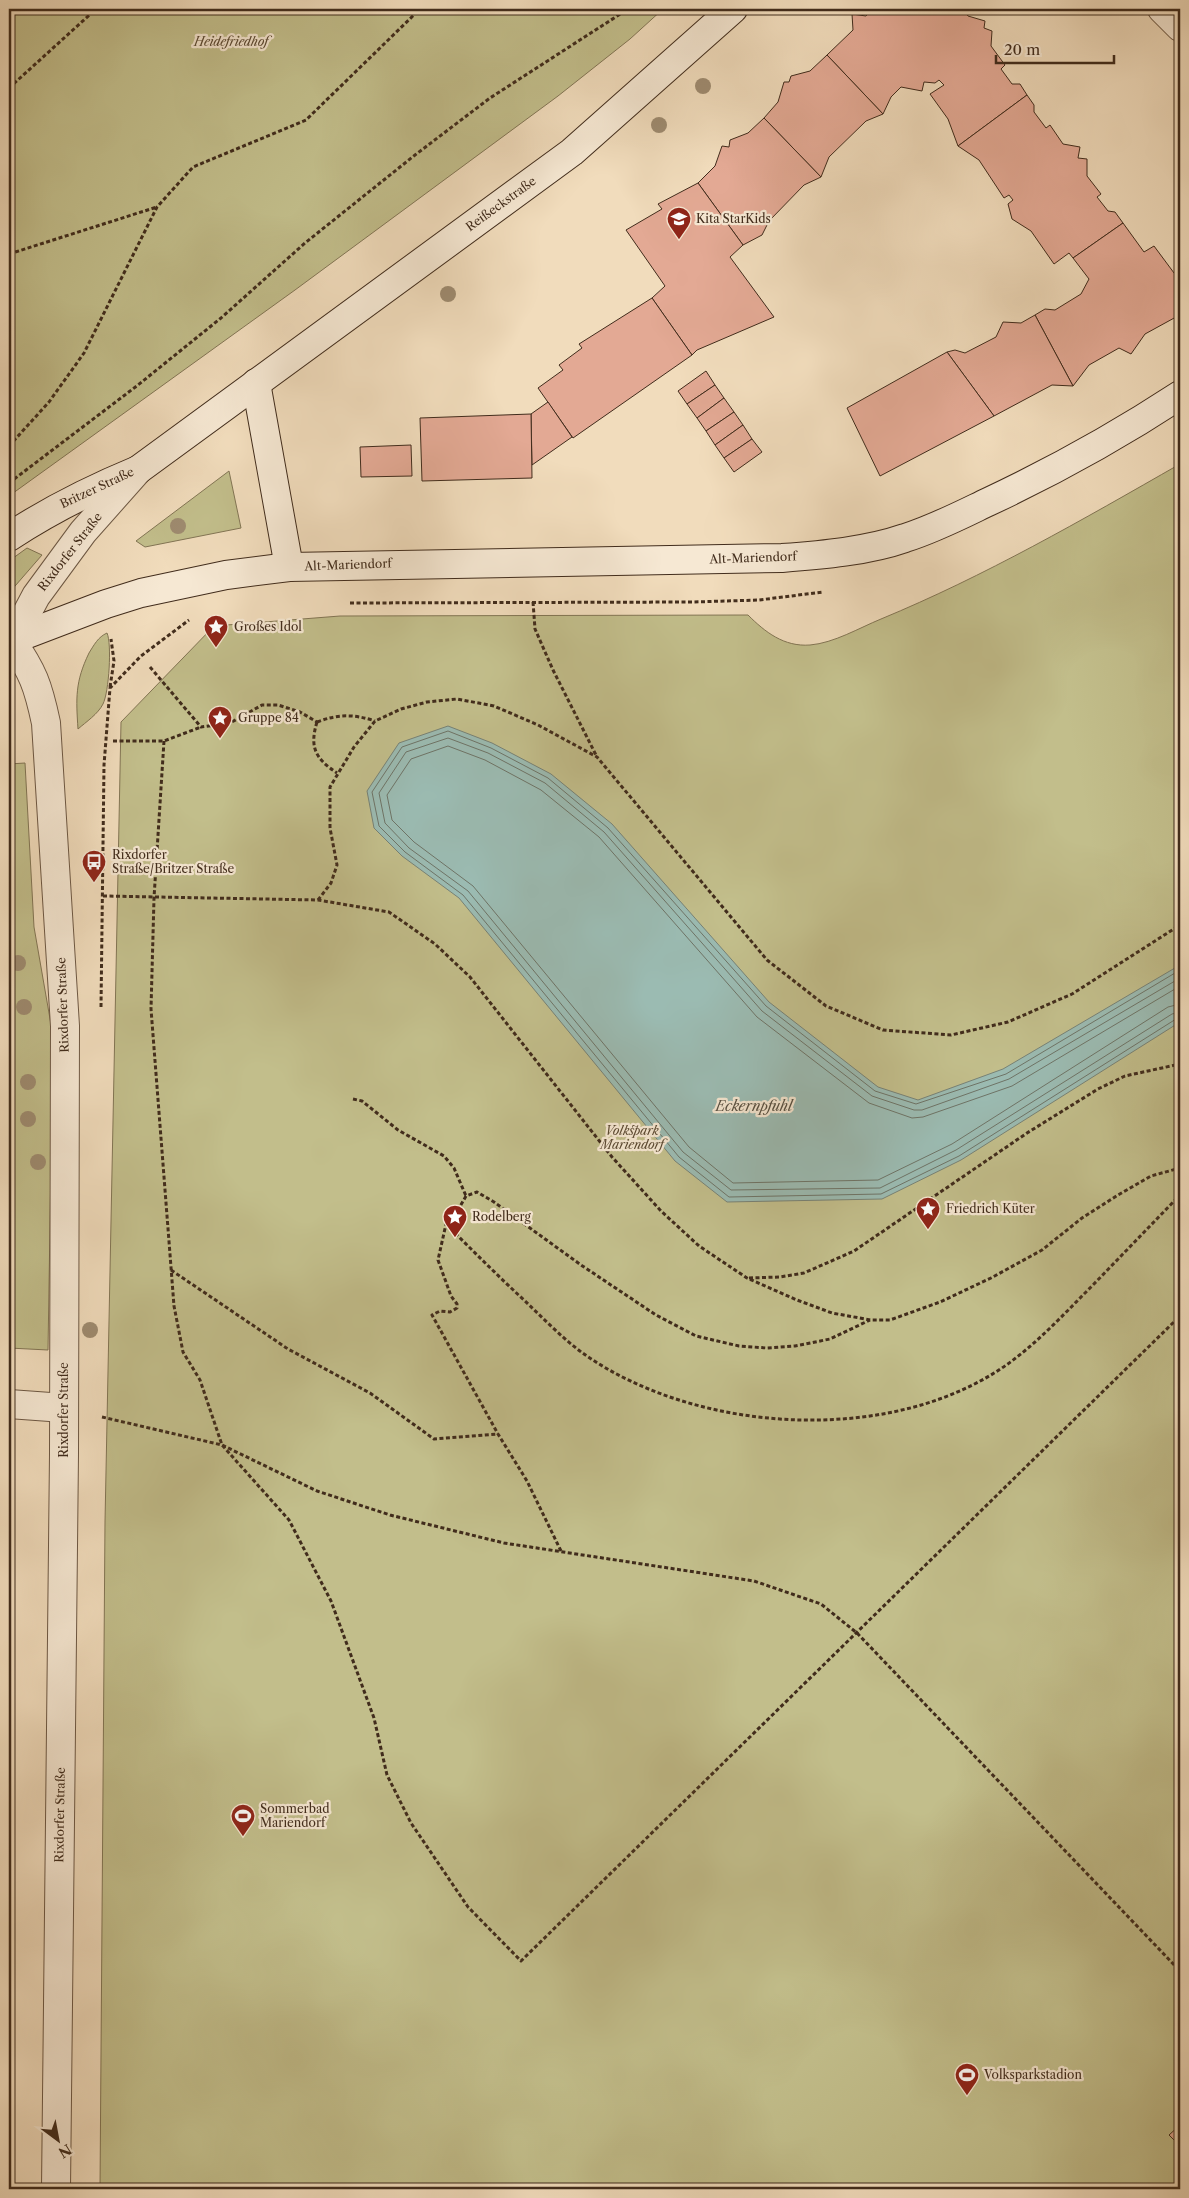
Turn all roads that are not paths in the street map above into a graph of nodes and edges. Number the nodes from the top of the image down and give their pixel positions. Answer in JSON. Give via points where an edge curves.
{"nodes":[{"id":1,"x":732,"y":9,"type":"edge"},
{"id":2,"x":1162,"y":9,"type":"edge"},
{"id":3,"x":1180,"y":28,"type":"edge"},
{"id":4,"x":256,"y":383,"type":"junction"},
{"id":5,"x":1180,"y":396,"type":"edge"},
{"id":6,"x":138,"y":470,"type":"junction"},
{"id":7,"x":9,"y":537,"type":"edge"},
{"id":8,"x":289,"y":567,"type":"junction"},
{"id":9,"x":9,"y":642,"type":"edge"},
{"id":10,"x":9,"y":1404,"type":"edge"},
{"id":11,"x":64,"y":1408,"type":"junction"},
{"id":12,"x":56,"y":2189,"type":"edge"}],
"edges":[{"from":1,"to":4,"type":"main road","name":"Reißeckstraße","via":[[572,152]]},
{"from":2,"to":3,"type":"main road"},
{"from":4,"to":6,"type":"main road","name":"Britzer Straße"},
{"from":4,"to":8,"type":"main road"},
{"from":5,"to":8,"type":"main road","name":"Alt-Mariendorf","via":[[1025,484],[906,538],[875,546],[782,558]]},
{"from":6,"to":7,"type":"main road","name":"Britzer Straße","via":[[43,514]]},
{"from":6,"to":9,"type":"main road","name":"Rixdorfer Straße","via":[[83,532],[36,596]]},
{"from":8,"to":9,"type":"main road","via":[[226,575],[141,593]]},
{"from":9,"to":11,"type":"main road","name":"Rixdorfer Straße","via":[[29,665],[39,689],[50,768],[65,1026]]},
{"from":10,"to":11,"type":"main road"},
{"from":11,"to":12,"type":"main road","name":"Rixdorfer Straße"}]}
